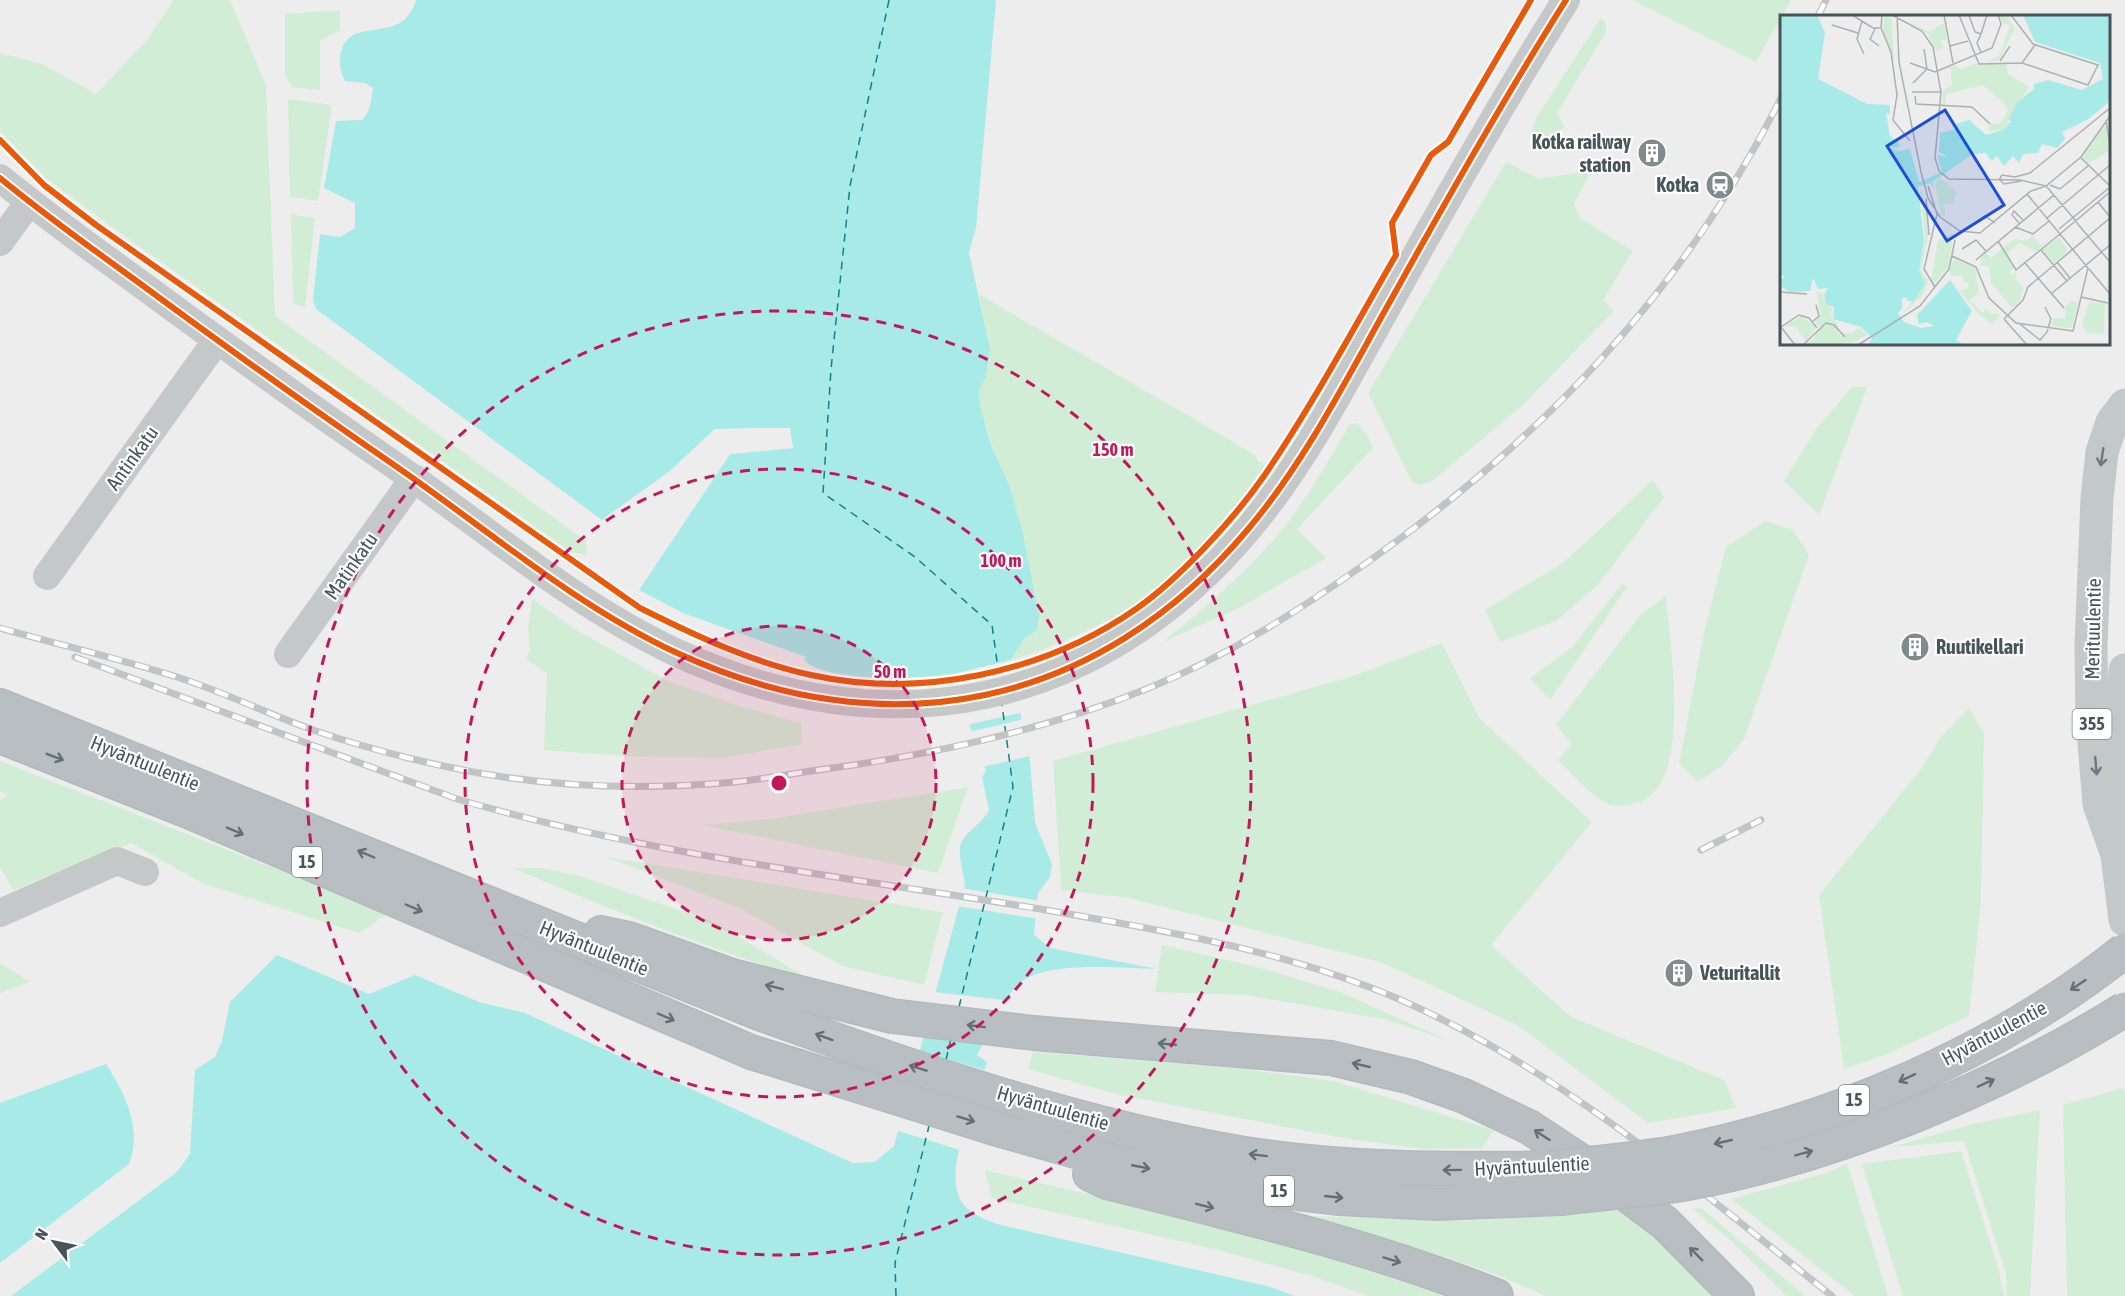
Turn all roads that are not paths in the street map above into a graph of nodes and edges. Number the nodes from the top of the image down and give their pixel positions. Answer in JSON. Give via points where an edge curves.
{"nodes":[{"id":1,"x":1566,"y":0,"type":"edge"},
{"id":2,"x":0,"y":178,"type":"edge"},
{"id":3,"x":28,"y":202,"type":"junction"},
{"id":4,"x":0,"y":242,"type":"edge"},
{"id":5,"x":217,"y":340,"type":"junction"},
{"id":6,"x":2125,"y":405,"type":"edge"},
{"id":7,"x":414,"y":478,"type":"junction"},
{"id":8,"x":47,"y":576,"type":"dead end"},
{"id":9,"x":288,"y":654,"type":"dead end"},
{"id":10,"x":2125,"y":670,"type":"edge"},
{"id":11,"x":0,"y":706,"type":"edge"},
{"id":12,"x":0,"y":736,"type":"edge"},
{"id":13,"x":2116,"y":855,"type":"junction"},
{"id":14,"x":145,"y":872,"type":"dead end"},
{"id":15,"x":0,"y":913,"type":"edge"},
{"id":16,"x":517,"y":917,"type":"junction"},
{"id":17,"x":2125,"y":920,"type":"edge"},
{"id":18,"x":2125,"y":950,"type":"edge"},
{"id":19,"x":2125,"y":1009,"type":"edge"},
{"id":20,"x":1004,"y":1131,"type":"junction"},
{"id":21,"x":1496,"y":1296,"type":"edge"},
{"id":22,"x":1737,"y":1296,"type":"edge"}],
"edges":[{"from":1,"to":7,"type":"street","via":[[1447,201],[1335,402],[1280,489],[1248,531],[1180,597],[1082,663],[1040,680],[914,705],[843,702],[760,685],[674,651],[620,623]]},
{"from":2,"to":3,"type":"street"},
{"from":3,"to":4,"type":"street"},
{"from":3,"to":5,"type":"street"},
{"from":5,"to":7,"type":"street"},
{"from":5,"to":8,"type":"street","name":"Antinkatu"},
{"from":6,"to":13,"type":"main road","name":"Merituulentie","number":"355","one_way":true,"via":[[2112,422],[2102,452],[2091,645],[2099,804]]},
{"from":7,"to":9,"type":"street","name":"Matinkatu"},
{"from":10,"to":13,"type":"main road","name":"Merituulentie","number":"355"},
{"from":16,"to":11,"type":"highway","name":"Hyväntuulentie","number":"15","one_way":true},
{"from":12,"to":20,"type":"highway","name":"Hyväntuulentie","number":"15","one_way":true,"via":[[188,811],[751,1052]]},
{"from":13,"to":17,"type":"main road","name":"Merituulentie","number":"355"},
{"from":14,"to":15,"type":"street","via":[[117,861]]},
{"from":18,"to":16,"type":"highway","name":"Hyväntuulentie","number":"15","one_way":true,"bridge":true,"via":[[2044,1008],[1974,1047],[1814,1117],[1672,1153],[1552,1168],[1442,1171],[1336,1165],[1245,1154],[1132,1130],[879,1056]]},
{"from":22,"to":16,"type":"highway","one_way":true,"via":[[1665,1224],[1594,1170],[1529,1127],[1464,1096],[1411,1077],[1331,1058],[1034,1034],[892,1016],[732,976],[630,939]]},
{"from":20,"to":19,"type":"highway","name":"Hyväntuulentie","number":"15","one_way":true,"bridge":true,"via":[[1111,1161],[1338,1198],[1437,1203],[1561,1198],[1688,1183],[1829,1146],[1991,1081]]},
{"from":20,"to":21,"type":"highway","one_way":true,"via":[[1107,1182],[1327,1240],[1446,1276]]}]}
